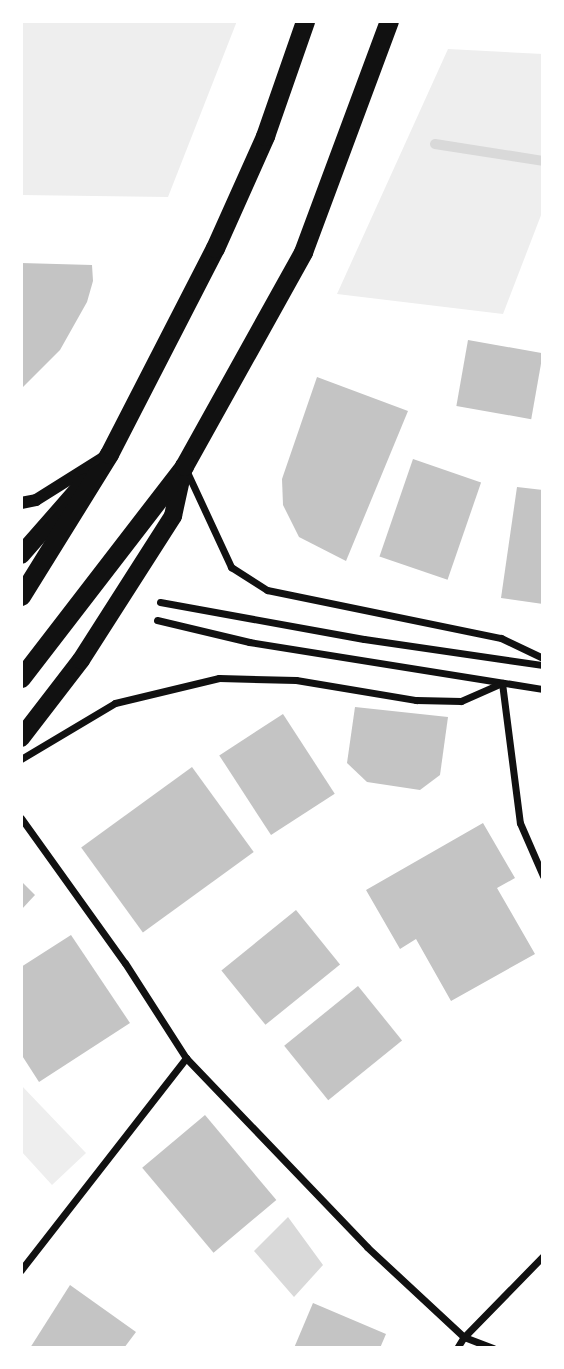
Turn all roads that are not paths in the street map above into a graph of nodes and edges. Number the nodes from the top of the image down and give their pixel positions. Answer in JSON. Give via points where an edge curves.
{"nodes":[{"id":1,"x":302,"y":28,"type":"edge"},
{"id":2,"x":387,"y":29,"type":"edge"},
{"id":3,"x":109,"y":454,"type":"junction"},
{"id":4,"x":184,"y":466,"type":"junction"},
{"id":5,"x":21,"y":503,"type":"edge"},
{"id":6,"x":21,"y":555,"type":"edge"},
{"id":7,"x":21,"y":596,"type":"edge"},
{"id":8,"x":160,"y":603,"type":"dead end"},
{"id":9,"x":157,"y":620,"type":"dead end"},
{"id":10,"x":543,"y":659,"type":"edge"},
{"id":11,"x":543,"y":665,"type":"edge"},
{"id":12,"x":21,"y":678,"type":"edge"},
{"id":13,"x":502,"y":683,"type":"junction"},
{"id":14,"x":543,"y":689,"type":"edge"},
{"id":15,"x":21,"y":738,"type":"edge"},
{"id":16,"x":21,"y":759,"type":"edge"},
{"id":17,"x":21,"y":818,"type":"edge"},
{"id":18,"x":543,"y":876,"type":"edge"},
{"id":19,"x":186,"y":1058,"type":"junction"},
{"id":20,"x":543,"y":1256,"type":"edge"},
{"id":21,"x":21,"y":1270,"type":"edge"},
{"id":22,"x":464,"y":1337,"type":"junction"},
{"id":23,"x":457,"y":1348,"type":"edge"},
{"id":24,"x":493,"y":1348,"type":"edge"}],
"edges":[{"from":1,"to":3,"type":"highway","via":[[265,136],[215,248]]},
{"from":2,"to":4,"type":"highway","via":[[303,252]]},
{"from":3,"to":5,"type":"street","via":[[36,500]]},
{"from":3,"to":6,"type":"main road"},
{"from":3,"to":7,"type":"highway"},
{"from":4,"to":10,"type":"street","via":[[231,567],[267,590],[501,638]]},
{"from":4,"to":12,"type":"highway"},
{"from":4,"to":15,"type":"main road","via":[[173,516],[81,660]]},
{"from":8,"to":11,"type":"street"},
{"from":9,"to":13,"type":"street","via":[[249,642]]},
{"from":13,"to":14,"type":"street"},
{"from":13,"to":16,"type":"street","via":[[461,701],[416,699],[296,680],[219,678],[115,703]]},
{"from":13,"to":18,"type":"street","via":[[520,823]]},
{"from":17,"to":19,"type":"street","via":[[125,963]]},
{"from":19,"to":21,"type":"street"},
{"from":19,"to":22,"type":"street","via":[[367,1248]]},
{"from":20,"to":22,"type":"street"},
{"from":22,"to":23,"type":"street"},
{"from":22,"to":24,"type":"street"}]}
